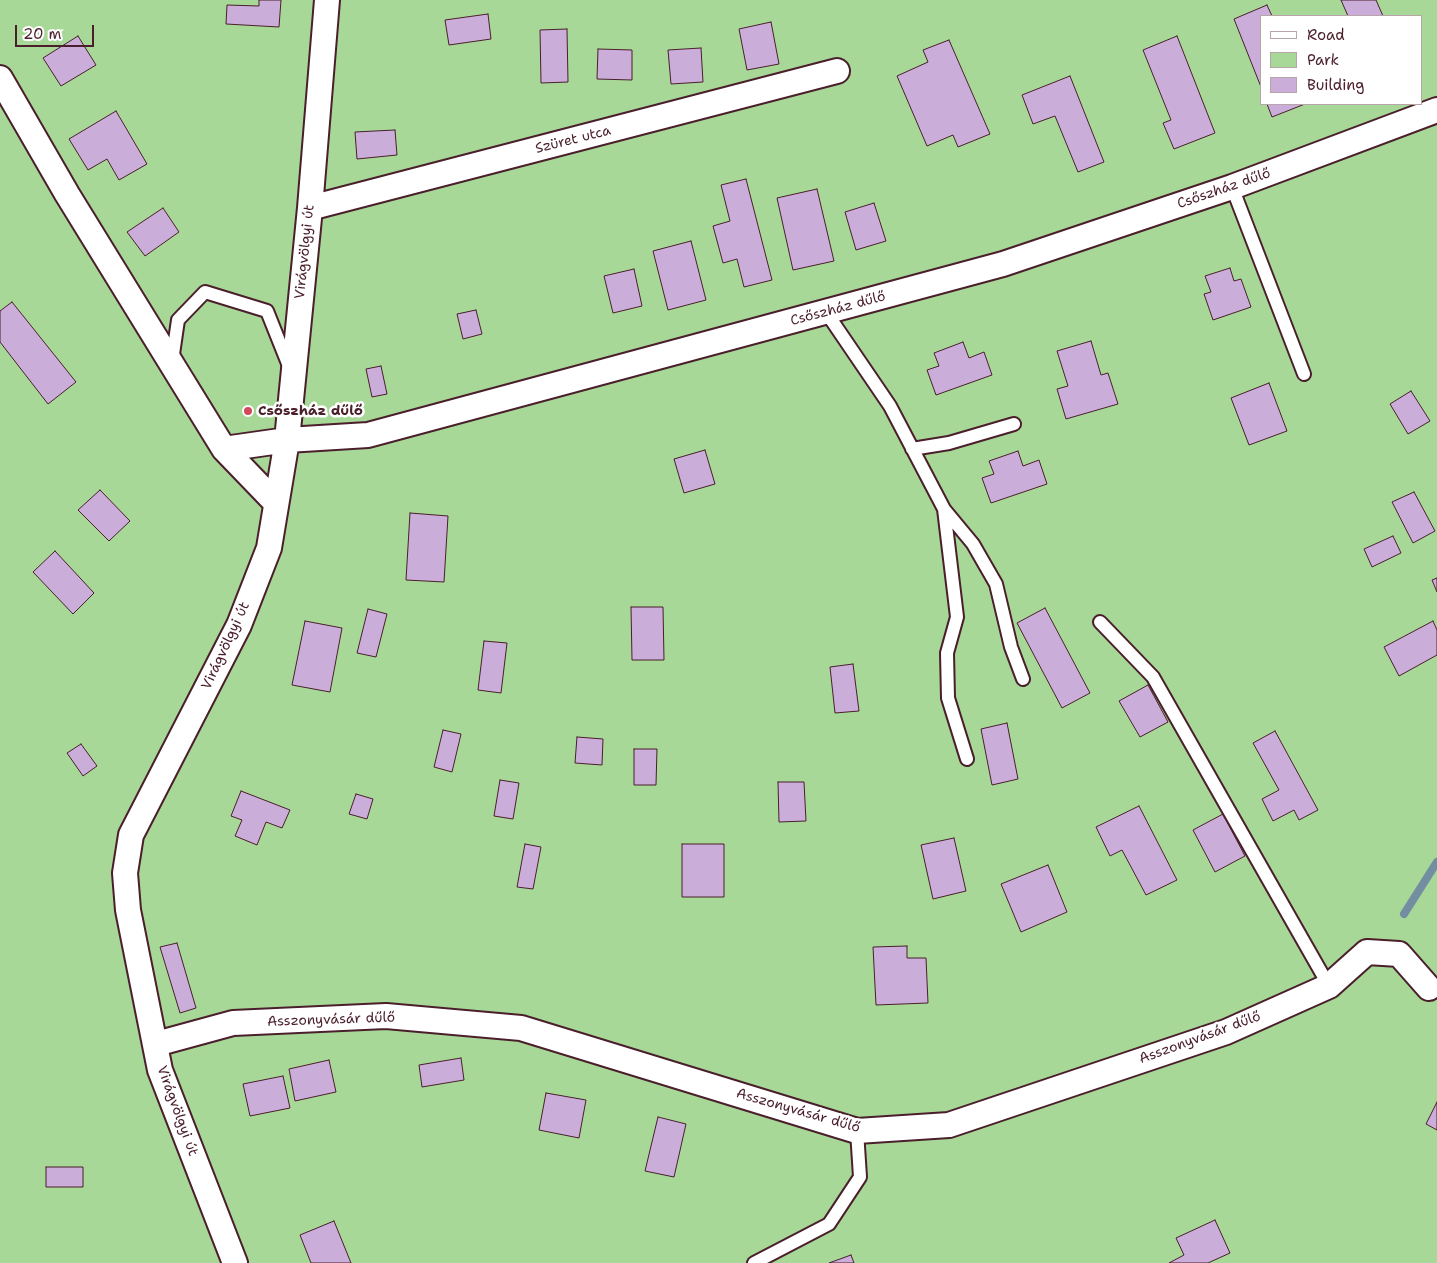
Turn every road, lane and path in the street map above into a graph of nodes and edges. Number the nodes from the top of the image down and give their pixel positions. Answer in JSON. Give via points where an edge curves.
{"nodes":[{"id":1,"x":327,"y":0,"type":"edge"},
{"id":2,"x":837,"y":72,"type":"dead end"},
{"id":3,"x":0,"y":78,"type":"edge"},
{"id":4,"x":1437,"y":110,"type":"edge"},
{"id":5,"x":1232,"y":188,"type":"junction"},
{"id":6,"x":310,"y":208,"type":"junction"},
{"id":7,"x":826,"y":312,"type":"junction"},
{"id":8,"x":171,"y":363,"type":"junction"},
{"id":9,"x":1304,"y":374,"type":"dead end"},
{"id":10,"x":293,"y":376,"type":"junction"},
{"id":11,"x":1014,"y":424,"type":"dead end"},
{"id":12,"x":287,"y":440,"type":"junction"},
{"id":13,"x":224,"y":449,"type":"junction"},
{"id":14,"x":912,"y":449,"type":"junction"},
{"id":15,"x":276,"y":503,"type":"junction"},
{"id":16,"x":944,"y":510,"type":"junction"},
{"id":17,"x":1100,"y":622,"type":"dead end"},
{"id":18,"x":1023,"y":679,"type":"dead end"},
{"id":19,"x":967,"y":759,"type":"dead end"},
{"id":20,"x":1329,"y":986,"type":"junction"},
{"id":21,"x":1429,"y":988,"type":"dead end"},
{"id":22,"x":156,"y":1044,"type":"junction"},
{"id":23,"x":857,"y":1131,"type":"junction"},
{"id":24,"x":235,"y":1263,"type":"edge"},
{"id":25,"x":754,"y":1263,"type":"edge"}],
"edges":[{"from":1,"to":6,"type":"street","name":"Virágvölgyi út"},
{"from":2,"to":6,"type":"street","name":"Szüret utca"},
{"from":3,"to":8,"type":"street"},
{"from":4,"to":5,"type":"street","name":"Csőszház dűlő"},
{"from":5,"to":7,"type":"street","name":"Csőszház dűlő","via":[[1002,264]]},
{"from":5,"to":9,"type":"lane"},
{"from":6,"to":10,"type":"street","name":"Virágvölgyi út"},
{"from":7,"to":12,"type":"street","name":"Csőszház dűlő","via":[[368,435]]},
{"from":7,"to":14,"type":"lane","via":[[890,406]]},
{"from":8,"to":10,"type":"lane","via":[[178,320],[205,292],[267,311]]},
{"from":8,"to":13,"type":"street"},
{"from":10,"to":12,"type":"street","name":"Virágvölgyi út"},
{"from":11,"to":14,"type":"lane","via":[[949,443]]},
{"from":12,"to":13,"type":"street","name":"Csőszház dűlő"},
{"from":12,"to":15,"type":"street","name":"Virágvölgyi út"},
{"from":13,"to":15,"type":"street"},
{"from":14,"to":16,"type":"lane"},
{"from":15,"to":22,"type":"street","name":"Virágvölgyi út","via":[[268,548],[239,625],[131,835],[125,874],[128,910]]},
{"from":16,"to":18,"type":"lane","via":[[973,544],[996,584],[1011,647]]},
{"from":16,"to":19,"type":"lane","via":[[957,617],[947,653],[948,698]]},
{"from":17,"to":20,"type":"lane","via":[[1153,677]]},
{"from":20,"to":21,"type":"street","name":"Asszonyvásár dűlő","via":[[1367,952],[1399,954]]},
{"from":20,"to":23,"type":"street","name":"Asszonyvásár dűlő","via":[[1226,1032],[949,1125]]},
{"from":22,"to":23,"type":"street","name":"Asszonyvásár dűlő","via":[[233,1023],[377,1016],[521,1028]]},
{"from":22,"to":24,"type":"street","name":"Virágvölgyi út","via":[[160,1070]]},
{"from":23,"to":25,"type":"lane","via":[[860,1177],[829,1224]]}]}
